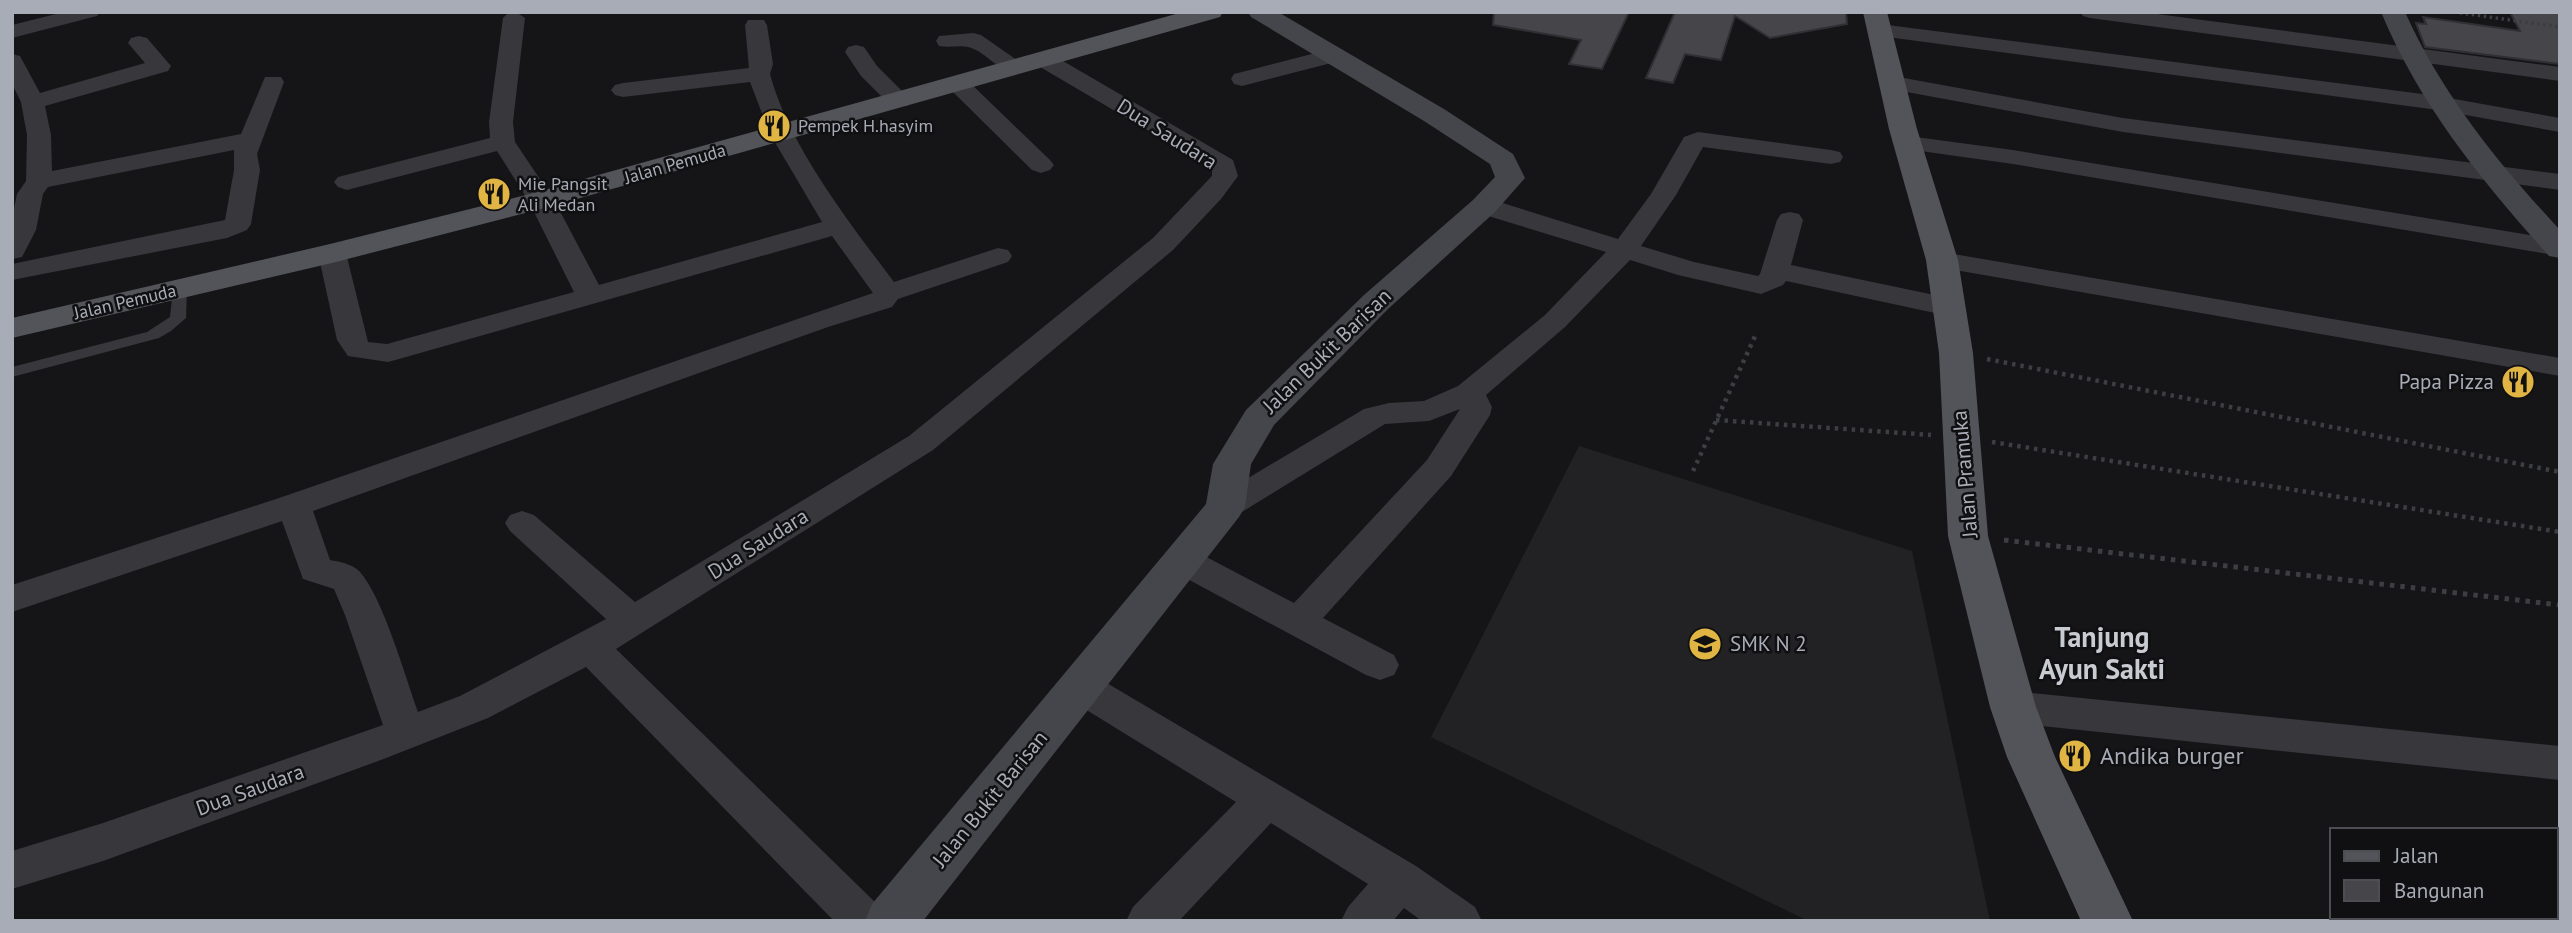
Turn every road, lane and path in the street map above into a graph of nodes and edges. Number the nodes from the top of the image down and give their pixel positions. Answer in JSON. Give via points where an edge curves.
{"nodes":[{"id":1,"x":90,"y":12,"type":"edge"},
{"id":2,"x":1211,"y":12,"type":"edge"},
{"id":3,"x":1260,"y":12,"type":"edge"},
{"id":4,"x":2090,"y":12,"type":"edge"},
{"id":5,"x":2393,"y":12,"type":"edge"},
{"id":6,"x":2454,"y":12,"type":"edge"},
{"id":7,"x":514,"y":18,"type":"dead end"},
{"id":8,"x":1878,"y":21,"type":"edge"},
{"id":9,"x":756,"y":25,"type":"dead end"},
{"id":10,"x":2560,"y":27,"type":"edge"},
{"id":11,"x":14,"y":29,"type":"edge"},
{"id":12,"x":947,"y":41,"type":"dead end"},
{"id":13,"x":139,"y":43,"type":"dead end"},
{"id":14,"x":856,"y":52,"type":"dead end"},
{"id":15,"x":2408,"y":52,"type":"junction"},
{"id":16,"x":1335,"y":55,"type":"junction"},
{"id":17,"x":1030,"y":63,"type":"junction"},
{"id":18,"x":15,"y":73,"type":"edge"},
{"id":19,"x":759,"y":74,"type":"junction"},
{"id":20,"x":2560,"y":74,"type":"edge"},
{"id":21,"x":1242,"y":79,"type":"dead end"},
{"id":22,"x":273,"y":82,"type":"dead end"},
{"id":23,"x":1893,"y":83,"type":"junction"},
{"id":24,"x":958,"y":84,"type":"junction"},
{"id":25,"x":624,"y":90,"type":"dead end"},
{"id":26,"x":900,"y":101,"type":"junction"},
{"id":27,"x":33,"y":102,"type":"junction"},
{"id":28,"x":2438,"y":103,"type":"junction"},
{"id":29,"x":2560,"y":125,"type":"edge"},
{"id":30,"x":782,"y":134,"type":"junction"},
{"id":31,"x":252,"y":139,"type":"junction"},
{"id":32,"x":503,"y":142,"type":"junction"},
{"id":33,"x":1908,"y":143,"type":"junction"},
{"id":34,"x":1831,"y":157,"type":"dead end"},
{"id":35,"x":1041,"y":165,"type":"dead end"},
{"id":36,"x":2488,"y":171,"type":"junction"},
{"id":37,"x":346,"y":182,"type":"dead end"},
{"id":38,"x":2560,"y":182,"type":"edge"},
{"id":39,"x":27,"y":191,"type":"edge"},
{"id":40,"x":541,"y":200,"type":"junction"},
{"id":41,"x":1484,"y":206,"type":"junction"},
{"id":42,"x":1790,"y":220,"type":"dead end"},
{"id":43,"x":838,"y":226,"type":"junction"},
{"id":44,"x":2559,"y":248,"type":"edge"},
{"id":45,"x":1624,"y":250,"type":"junction"},
{"id":46,"x":12,"y":251,"type":"edge"},
{"id":47,"x":332,"y":253,"type":"junction"},
{"id":48,"x":998,"y":256,"type":"dead end"},
{"id":49,"x":1942,"y":260,"type":"junction"},
{"id":50,"x":1775,"y":270,"type":"junction"},
{"id":51,"x":12,"y":272,"type":"edge"},
{"id":52,"x":180,"y":289,"type":"junction"},
{"id":53,"x":888,"y":293,"type":"junction"},
{"id":54,"x":590,"y":295,"type":"junction"},
{"id":55,"x":1949,"y":307,"type":"junction"},
{"id":56,"x":12,"y":328,"type":"edge"},
{"id":57,"x":1757,"y":332,"type":"dead end"},
{"id":58,"x":1956,"y":353,"type":"junction"},
{"id":59,"x":2560,"y":367,"type":"edge"},
{"id":60,"x":12,"y":372,"type":"edge"},
{"id":61,"x":1469,"y":393,"type":"junction"},
{"id":62,"x":1716,"y":420,"type":"junction"},
{"id":63,"x":1960,"y":437,"type":"junction"},
{"id":64,"x":1693,"y":471,"type":"dead end"},
{"id":65,"x":2560,"y":471,"type":"edge"},
{"id":66,"x":294,"y":505,"type":"junction"},
{"id":67,"x":1225,"y":507,"type":"junction"},
{"id":68,"x":522,"y":523,"type":"dead end"},
{"id":69,"x":2560,"y":532,"type":"edge"},
{"id":70,"x":1968,"y":536,"type":"junction"},
{"id":71,"x":1182,"y":560,"type":"junction"},
{"id":72,"x":12,"y":599,"type":"edge"},
{"id":73,"x":2560,"y":605,"type":"edge"},
{"id":74,"x":633,"y":621,"type":"junction"},
{"id":75,"x":1298,"y":622,"type":"junction"},
{"id":76,"x":590,"y":647,"type":"junction"},
{"id":77,"x":1380,"y":665,"type":"dead end"},
{"id":78,"x":1081,"y":687,"type":"junction"},
{"id":79,"x":2013,"y":707,"type":"junction"},
{"id":80,"x":406,"y":733,"type":"junction"},
{"id":81,"x":2560,"y":763,"type":"edge"},
{"id":82,"x":1268,"y":799,"type":"junction"},
{"id":83,"x":12,"y":870,"type":"edge"},
{"id":84,"x":1400,"y":880,"type":"junction"},
{"id":85,"x":864,"y":921,"type":"edge"},
{"id":86,"x":891,"y":921,"type":"edge"},
{"id":87,"x":1149,"y":921,"type":"edge"},
{"id":88,"x":1364,"y":921,"type":"edge"},
{"id":89,"x":1459,"y":921,"type":"edge"},
{"id":90,"x":2107,"y":921,"type":"edge"}],
"edges":[{"from":1,"to":11,"type":"street"},
{"from":2,"to":17,"type":"main road","name":"Jalan Pemuda"},
{"from":3,"to":16,"type":"street","name":"Jalan Bukit Barisan"},
{"from":4,"to":15,"type":"street"},
{"from":5,"to":15,"type":"street"},
{"from":6,"to":10,"type":"path"},
{"from":7,"to":32,"type":"street","via":[[501,122]]},
{"from":8,"to":23,"type":"main road","name":"Jalan Pramuka"},
{"from":8,"to":28,"type":"street"},
{"from":9,"to":19,"type":"street","via":[[762,64]]},
{"from":12,"to":17,"type":"street","via":[[973,40]]},
{"from":13,"to":27,"type":"street","via":[[160,66]]},
{"from":14,"to":26,"type":"street"},
{"from":15,"to":20,"type":"street"},
{"from":15,"to":28,"type":"street"},
{"from":16,"to":21,"type":"street"},
{"from":16,"to":41,"type":"street","name":"Jalan Bukit Barisan","via":[[1503,160],[1510,178]]},
{"from":17,"to":24,"type":"main road","name":"Jalan Pemuda"},
{"from":17,"to":74,"type":"street","name":"Dua Saudara","via":[[1224,165],[1226,176],[1163,244],[921,443]]},
{"from":18,"to":27,"type":"street"},
{"from":19,"to":25,"type":"street"},
{"from":19,"to":30,"type":"street"},
{"from":22,"to":31,"type":"street"},
{"from":23,"to":33,"type":"main road","name":"Jalan Pramuka"},
{"from":23,"to":36,"type":"street","via":[[2123,125]]},
{"from":24,"to":26,"type":"main road","name":"Jalan Pemuda"},
{"from":24,"to":35,"type":"street"},
{"from":26,"to":30,"type":"main road","name":"Jalan Pemuda"},
{"from":27,"to":39,"type":"street","via":[[39,135]]},
{"from":28,"to":29,"type":"street"},
{"from":28,"to":36,"type":"street"},
{"from":30,"to":40,"type":"main road","name":"Jalan Pemuda"},
{"from":30,"to":43,"type":"street"},
{"from":31,"to":39,"type":"street"},
{"from":31,"to":51,"type":"street","via":[[245,154],[247,170],[238,224],[227,230]]},
{"from":32,"to":37,"type":"street"},
{"from":32,"to":40,"type":"street"},
{"from":33,"to":44,"type":"street"},
{"from":33,"to":49,"type":"main road","name":"Jalan Pramuka"},
{"from":34,"to":45,"type":"street","via":[[1698,139]]},
{"from":36,"to":38,"type":"street"},
{"from":36,"to":44,"type":"street"},
{"from":39,"to":46,"type":"street","via":[[23,230]]},
{"from":40,"to":47,"type":"main road","name":"Jalan Pemuda"},
{"from":40,"to":54,"type":"street"},
{"from":41,"to":45,"type":"street"},
{"from":41,"to":67,"type":"street","name":"Jalan Bukit Barisan","via":[[1376,302],[1259,418],[1232,464]]},
{"from":42,"to":50,"type":"street"},
{"from":43,"to":53,"type":"street"},
{"from":43,"to":54,"type":"street"},
{"from":45,"to":50,"type":"street","via":[[1688,270],[1761,285],[1773,279]]},
{"from":45,"to":61,"type":"street","via":[[1555,321]]},
{"from":47,"to":52,"type":"main road","name":"Jalan Pemuda"},
{"from":47,"to":54,"type":"street","via":[[352,340],[359,350],[388,353]]},
{"from":48,"to":53,"type":"street"},
{"from":49,"to":55,"type":"main road","name":"Jalan Pramuka"},
{"from":49,"to":59,"type":"street"},
{"from":50,"to":55,"type":"street"},
{"from":52,"to":56,"type":"main road","name":"Jalan Pemuda"},
{"from":52,"to":60,"type":"lane","via":[[178,317],[153,335]]},
{"from":53,"to":66,"type":"street","via":[[882,301]]},
{"from":55,"to":58,"type":"main road","name":"Jalan Pramuka"},
{"from":57,"to":62,"type":"path"},
{"from":58,"to":63,"type":"main road","name":"Jalan Pramuka"},
{"from":58,"to":65,"type":"path"},
{"from":61,"to":67,"type":"street","via":[[1429,411],[1375,416]]},
{"from":61,"to":75,"type":"street","via":[[1476,407],[1474,415],[1439,468]]},
{"from":62,"to":63,"type":"path"},
{"from":62,"to":64,"type":"path"},
{"from":63,"to":69,"type":"path"},
{"from":63,"to":70,"type":"main road","name":"Jalan Pramuka"},
{"from":66,"to":72,"type":"street"},
{"from":66,"to":80,"type":"street","via":[[316,570],[337,574],[351,587]]},
{"from":67,"to":71,"type":"street","name":"Jalan Bukit Barisan"},
{"from":68,"to":74,"type":"street"},
{"from":70,"to":73,"type":"path"},
{"from":70,"to":79,"type":"main road","name":"Jalan Pramuka"},
{"from":71,"to":75,"type":"street"},
{"from":71,"to":78,"type":"street","name":"Jalan Bukit Barisan"},
{"from":74,"to":76,"type":"street","name":"Dua Saudara"},
{"from":75,"to":77,"type":"street"},
{"from":76,"to":80,"type":"street","name":"Dua Saudara","via":[[474,707]]},
{"from":76,"to":85,"type":"street"},
{"from":78,"to":82,"type":"street"},
{"from":78,"to":86,"type":"street","name":"Jalan Bukit Barisan"},
{"from":79,"to":81,"type":"street"},
{"from":79,"to":90,"type":"main road","name":"Jalan Pramuka","via":[[2031,757]]},
{"from":80,"to":83,"type":"street","name":"Dua Saudara"},
{"from":82,"to":84,"type":"street"},
{"from":82,"to":87,"type":"street"},
{"from":84,"to":88,"type":"street"},
{"from":84,"to":89,"type":"street"}]}
